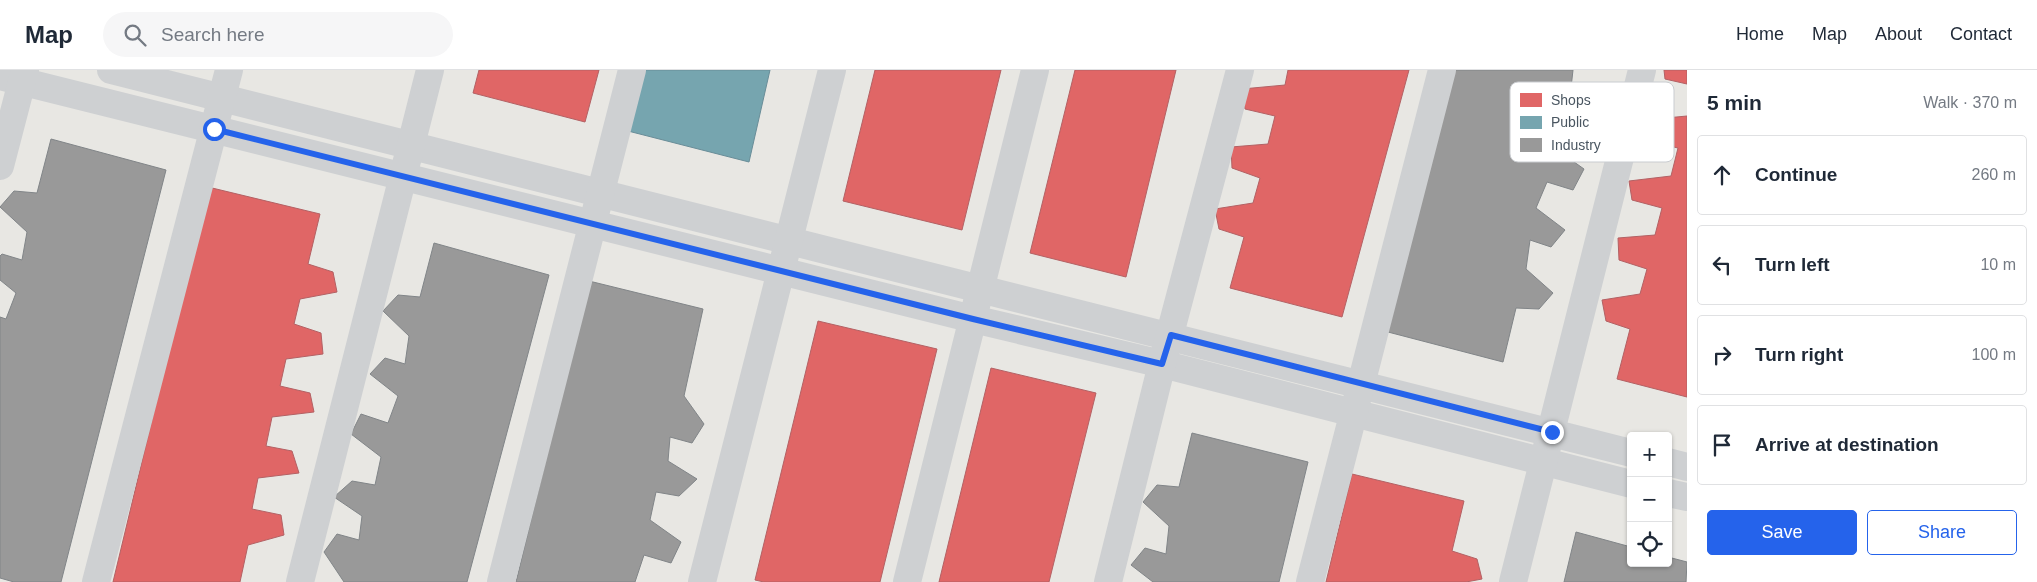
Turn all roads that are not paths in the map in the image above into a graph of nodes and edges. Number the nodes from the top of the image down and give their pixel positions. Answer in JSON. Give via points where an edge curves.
{"nodes":[{"id":1,"x":111,"y":70,"type":"edge"},
{"id":2,"x":229,"y":70,"type":"edge"},
{"id":3,"x":430,"y":70,"type":"edge"},
{"id":4,"x":632,"y":70,"type":"edge"},
{"id":5,"x":832,"y":70,"type":"edge"},
{"id":6,"x":1035,"y":70,"type":"edge"},
{"id":7,"x":1240,"y":70,"type":"edge"},
{"id":8,"x":1442,"y":70,"type":"edge"},
{"id":9,"x":15,"y":76,"type":"edge"},
{"id":10,"x":222,"y":98,"type":"junction"},
{"id":11,"x":214,"y":129,"type":"junction"},
{"id":12,"x":411,"y":145,"type":"junction"},
{"id":13,"x":1619,"y":162,"type":"edge"},
{"id":14,"x":0,"y":166,"type":"edge"},
{"id":15,"x":402,"y":176,"type":"junction"},
{"id":16,"x":601,"y":194,"type":"junction"},
{"id":17,"x":593,"y":224,"type":"junction"},
{"id":18,"x":788,"y":240,"type":"junction"},
{"id":19,"x":781,"y":271,"type":"junction"},
{"id":20,"x":980,"y":289,"type":"junction"},
{"id":21,"x":973,"y":319,"type":"junction"},
{"id":22,"x":1171,"y":335,"type":"junction"},
{"id":23,"x":1162,"y":364,"type":"junction"},
{"id":24,"x":1361,"y":385,"type":"junction"},
{"id":25,"x":1353,"y":414,"type":"junction"},
{"id":26,"x":1552,"y":432,"type":"junction"},
{"id":27,"x":1627,"y":452,"type":"edge"},
{"id":28,"x":1544,"y":463,"type":"junction"},
{"id":29,"x":1672,"y":463,"type":"edge"},
{"id":30,"x":1687,"y":467,"type":"edge"},
{"id":31,"x":1627,"y":483,"type":"edge"},
{"id":32,"x":1672,"y":494,"type":"edge"},
{"id":33,"x":1687,"y":497,"type":"edge"},
{"id":34,"x":96,"y":582,"type":"edge"},
{"id":35,"x":300,"y":582,"type":"edge"},
{"id":36,"x":501,"y":582,"type":"edge"},
{"id":37,"x":702,"y":582,"type":"edge"},
{"id":38,"x":907,"y":582,"type":"edge"},
{"id":39,"x":1108,"y":582,"type":"edge"},
{"id":40,"x":1310,"y":582,"type":"edge"},
{"id":41,"x":1514,"y":582,"type":"edge"}],
"edges":[{"from":1,"to":10,"type":"street"},
{"from":2,"to":10,"type":"street"},
{"from":3,"to":12,"type":"street"},
{"from":4,"to":16,"type":"street"},
{"from":5,"to":18,"type":"street"},
{"from":6,"to":20,"type":"street"},
{"from":7,"to":22,"type":"street"},
{"from":8,"to":24,"type":"street"},
{"from":9,"to":11,"type":"street"},
{"from":9,"to":14,"type":"street"},
{"from":10,"to":11,"type":"street"},
{"from":10,"to":12,"type":"street"},
{"from":11,"to":15,"type":"street"},
{"from":11,"to":34,"type":"street"},
{"from":12,"to":15,"type":"street"},
{"from":12,"to":16,"type":"street"},
{"from":13,"to":26,"type":"street"},
{"from":15,"to":17,"type":"street"},
{"from":15,"to":35,"type":"street"},
{"from":16,"to":17,"type":"street"},
{"from":16,"to":18,"type":"street"},
{"from":17,"to":19,"type":"street"},
{"from":17,"to":36,"type":"street"},
{"from":18,"to":19,"type":"street"},
{"from":18,"to":20,"type":"street"},
{"from":19,"to":21,"type":"street"},
{"from":19,"to":37,"type":"street"},
{"from":20,"to":21,"type":"street"},
{"from":20,"to":22,"type":"street"},
{"from":21,"to":23,"type":"street"},
{"from":21,"to":38,"type":"street"},
{"from":22,"to":23,"type":"street"},
{"from":22,"to":24,"type":"street"},
{"from":23,"to":25,"type":"street"},
{"from":23,"to":39,"type":"street"},
{"from":24,"to":25,"type":"street"},
{"from":24,"to":26,"type":"street"},
{"from":25,"to":28,"type":"street"},
{"from":25,"to":40,"type":"street"},
{"from":26,"to":27,"type":"street"},
{"from":26,"to":28,"type":"street"},
{"from":28,"to":31,"type":"street"},
{"from":28,"to":41,"type":"street"},
{"from":29,"to":30,"type":"street"},
{"from":32,"to":33,"type":"street"}]}
